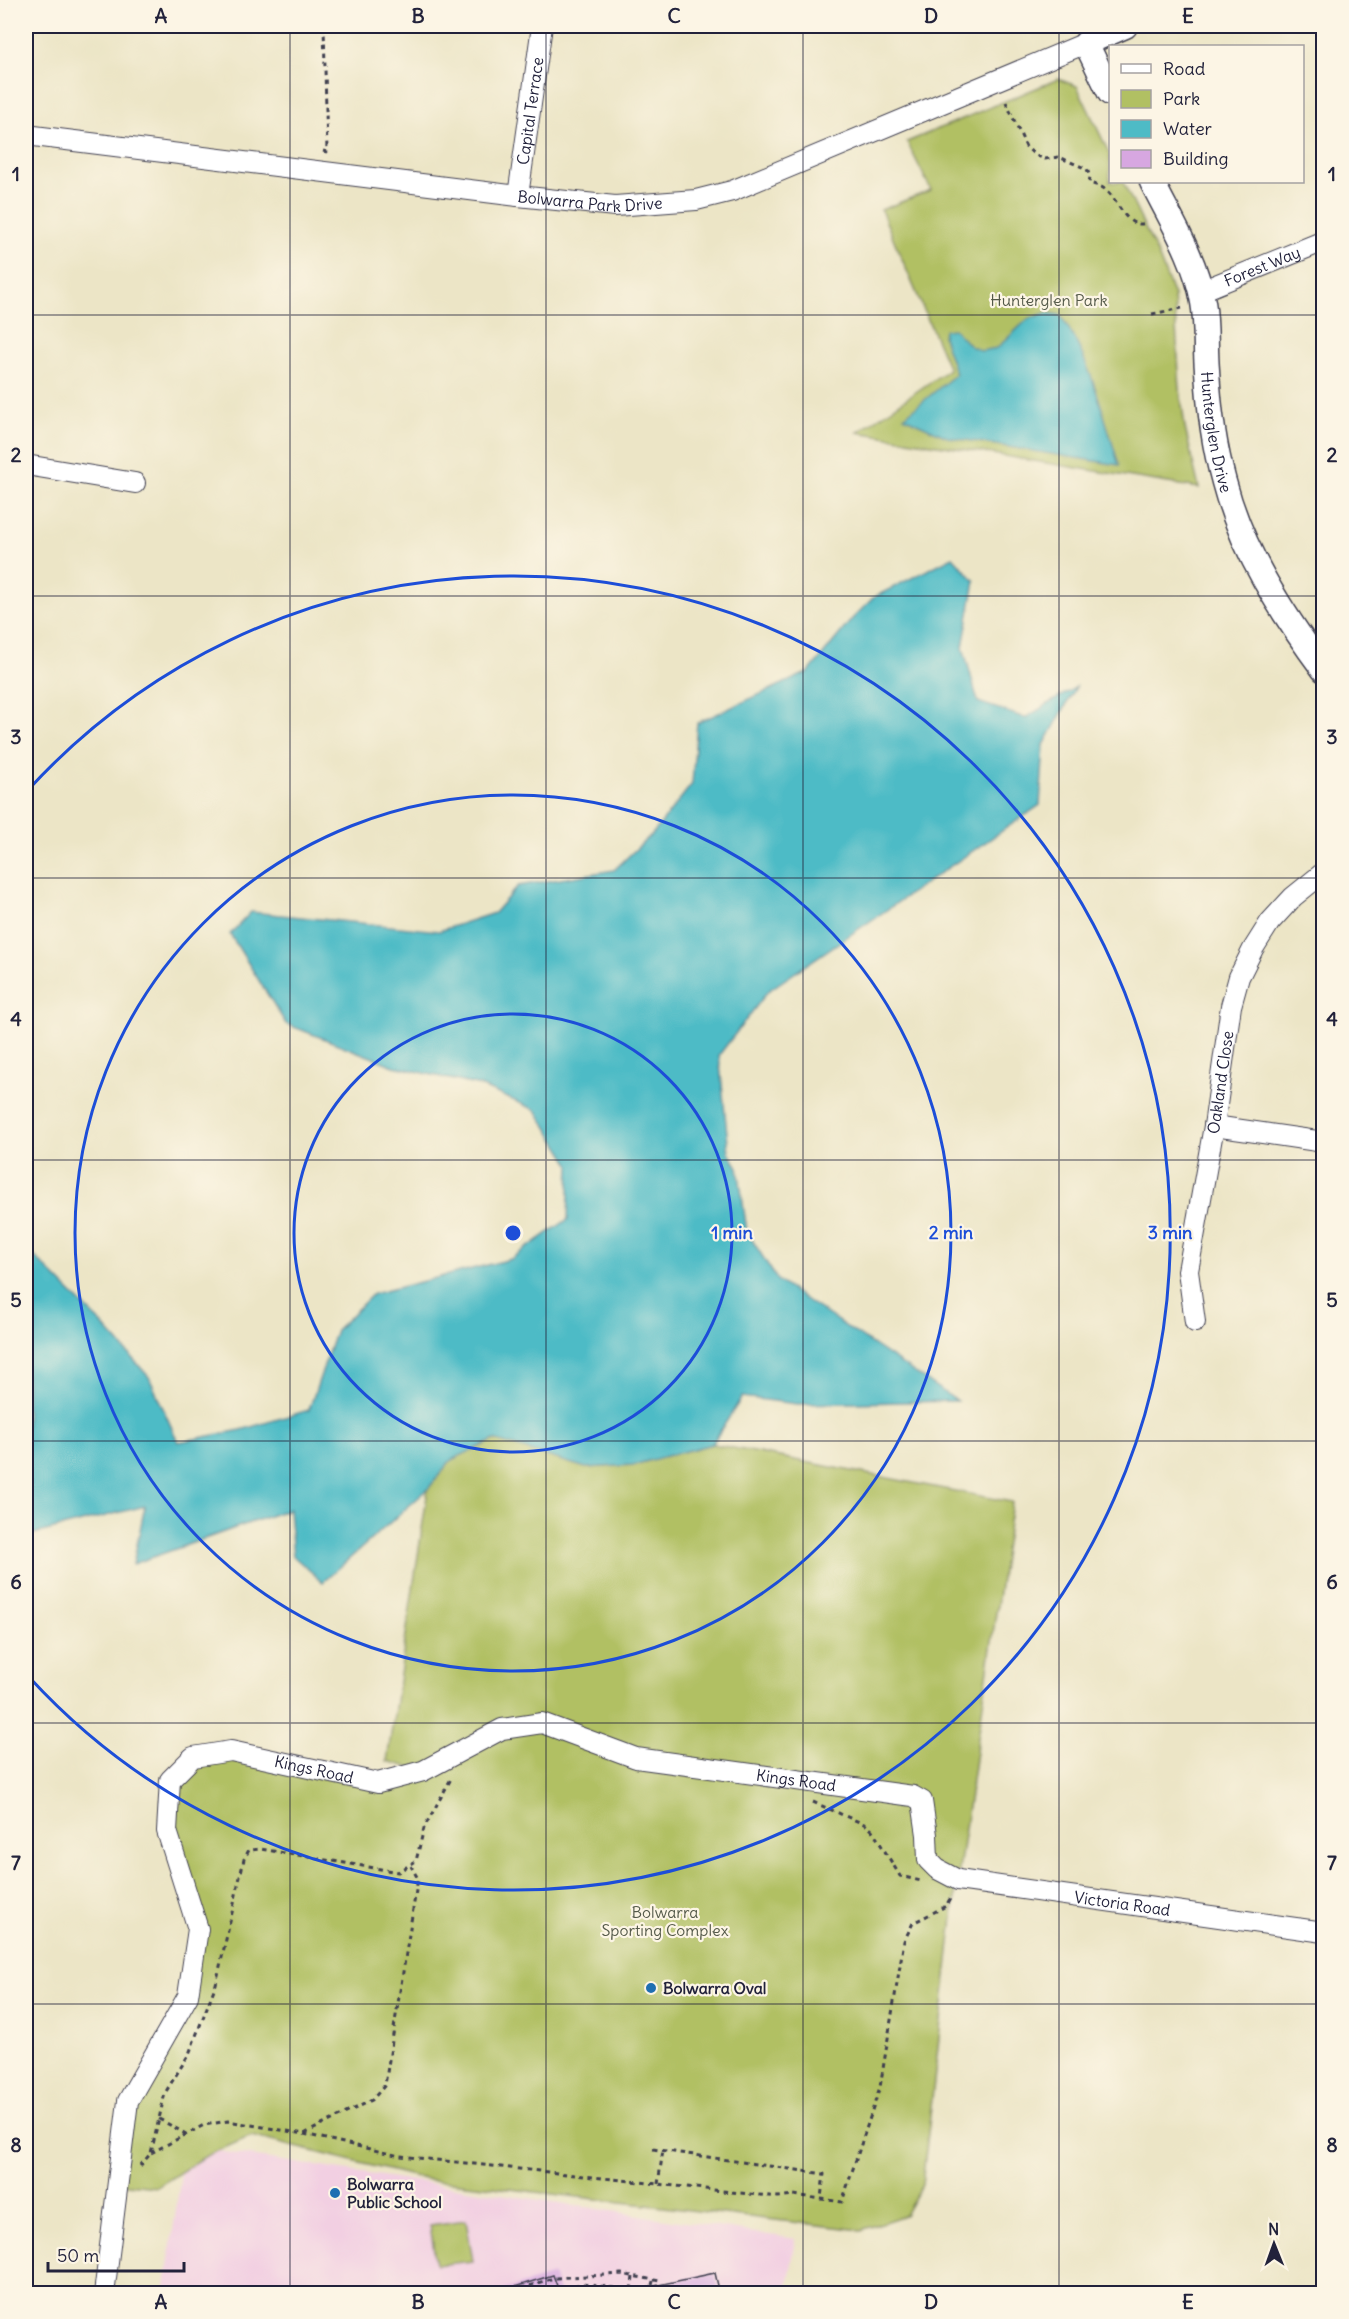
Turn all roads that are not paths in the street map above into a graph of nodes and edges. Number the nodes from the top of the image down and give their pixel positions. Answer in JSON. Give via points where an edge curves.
{"nodes":[{"id":1,"x":543,"y":26,"type":"edge"},
{"id":2,"x":1125,"y":26,"type":"edge"},
{"id":3,"x":1086,"y":43,"type":"junction"},
{"id":4,"x":1109,"y":91,"type":"edge"},
{"id":5,"x":26,"y":135,"type":"edge"},
{"id":6,"x":1152,"y":183,"type":"edge"},
{"id":7,"x":518,"y":196,"type":"junction"},
{"id":8,"x":1323,"y":241,"type":"edge"},
{"id":9,"x":1201,"y":291,"type":"junction"},
{"id":10,"x":26,"y":465,"type":"edge"},
{"id":11,"x":135,"y":483,"type":"dead end"},
{"id":12,"x":1323,"y":670,"type":"edge"},
{"id":13,"x":1323,"y":872,"type":"edge"},
{"id":14,"x":1214,"y":1126,"type":"junction"},
{"id":15,"x":1323,"y":1142,"type":"edge"},
{"id":16,"x":1195,"y":1323,"type":"dead end"},
{"id":17,"x":928,"y":1860,"type":"joint"},
{"id":18,"x":1323,"y":1932,"type":"edge"},
{"id":19,"x":104,"y":2294,"type":"edge"}],
"edges":[{"from":1,"to":7,"type":"street","name":"Capital Terrace"},
{"from":2,"to":3,"type":"street","name":"Bolwarra Park Drive"},
{"from":3,"to":4,"type":"street"},
{"from":3,"to":7,"type":"street","name":"Bolwarra Park Drive","via":[[710,197],[615,206]]},
{"from":5,"to":7,"type":"street","name":"Bolwarra Park Drive"},
{"from":6,"to":9,"type":"street","name":"Hunterglen Drive"},
{"from":8,"to":9,"type":"street","name":"Forest Way"},
{"from":9,"to":12,"type":"street","name":"Hunterglen Drive","via":[[1213,434],[1224,484],[1261,575]]},
{"from":10,"to":11,"type":"street"},
{"from":13,"to":14,"type":"street","name":"Oakland Close","via":[[1270,922],[1239,977],[1231,1006]]},
{"from":14,"to":15,"type":"street"},
{"from":14,"to":16,"type":"street","name":"Oakland Close","via":[[1188,1271]]},
{"from":17,"to":18,"type":"street","name":"Victoria Road","via":[[958,1880]]},
{"from":17,"to":19,"type":"street","name":"Kings Road","via":[[922,1801],[913,1796],[636,1758],[542,1723],[502,1729],[423,1771],[378,1783],[231,1751],[193,1758],[170,1780],[167,1831],[198,1929],[188,1996],[128,2101]]}]}
